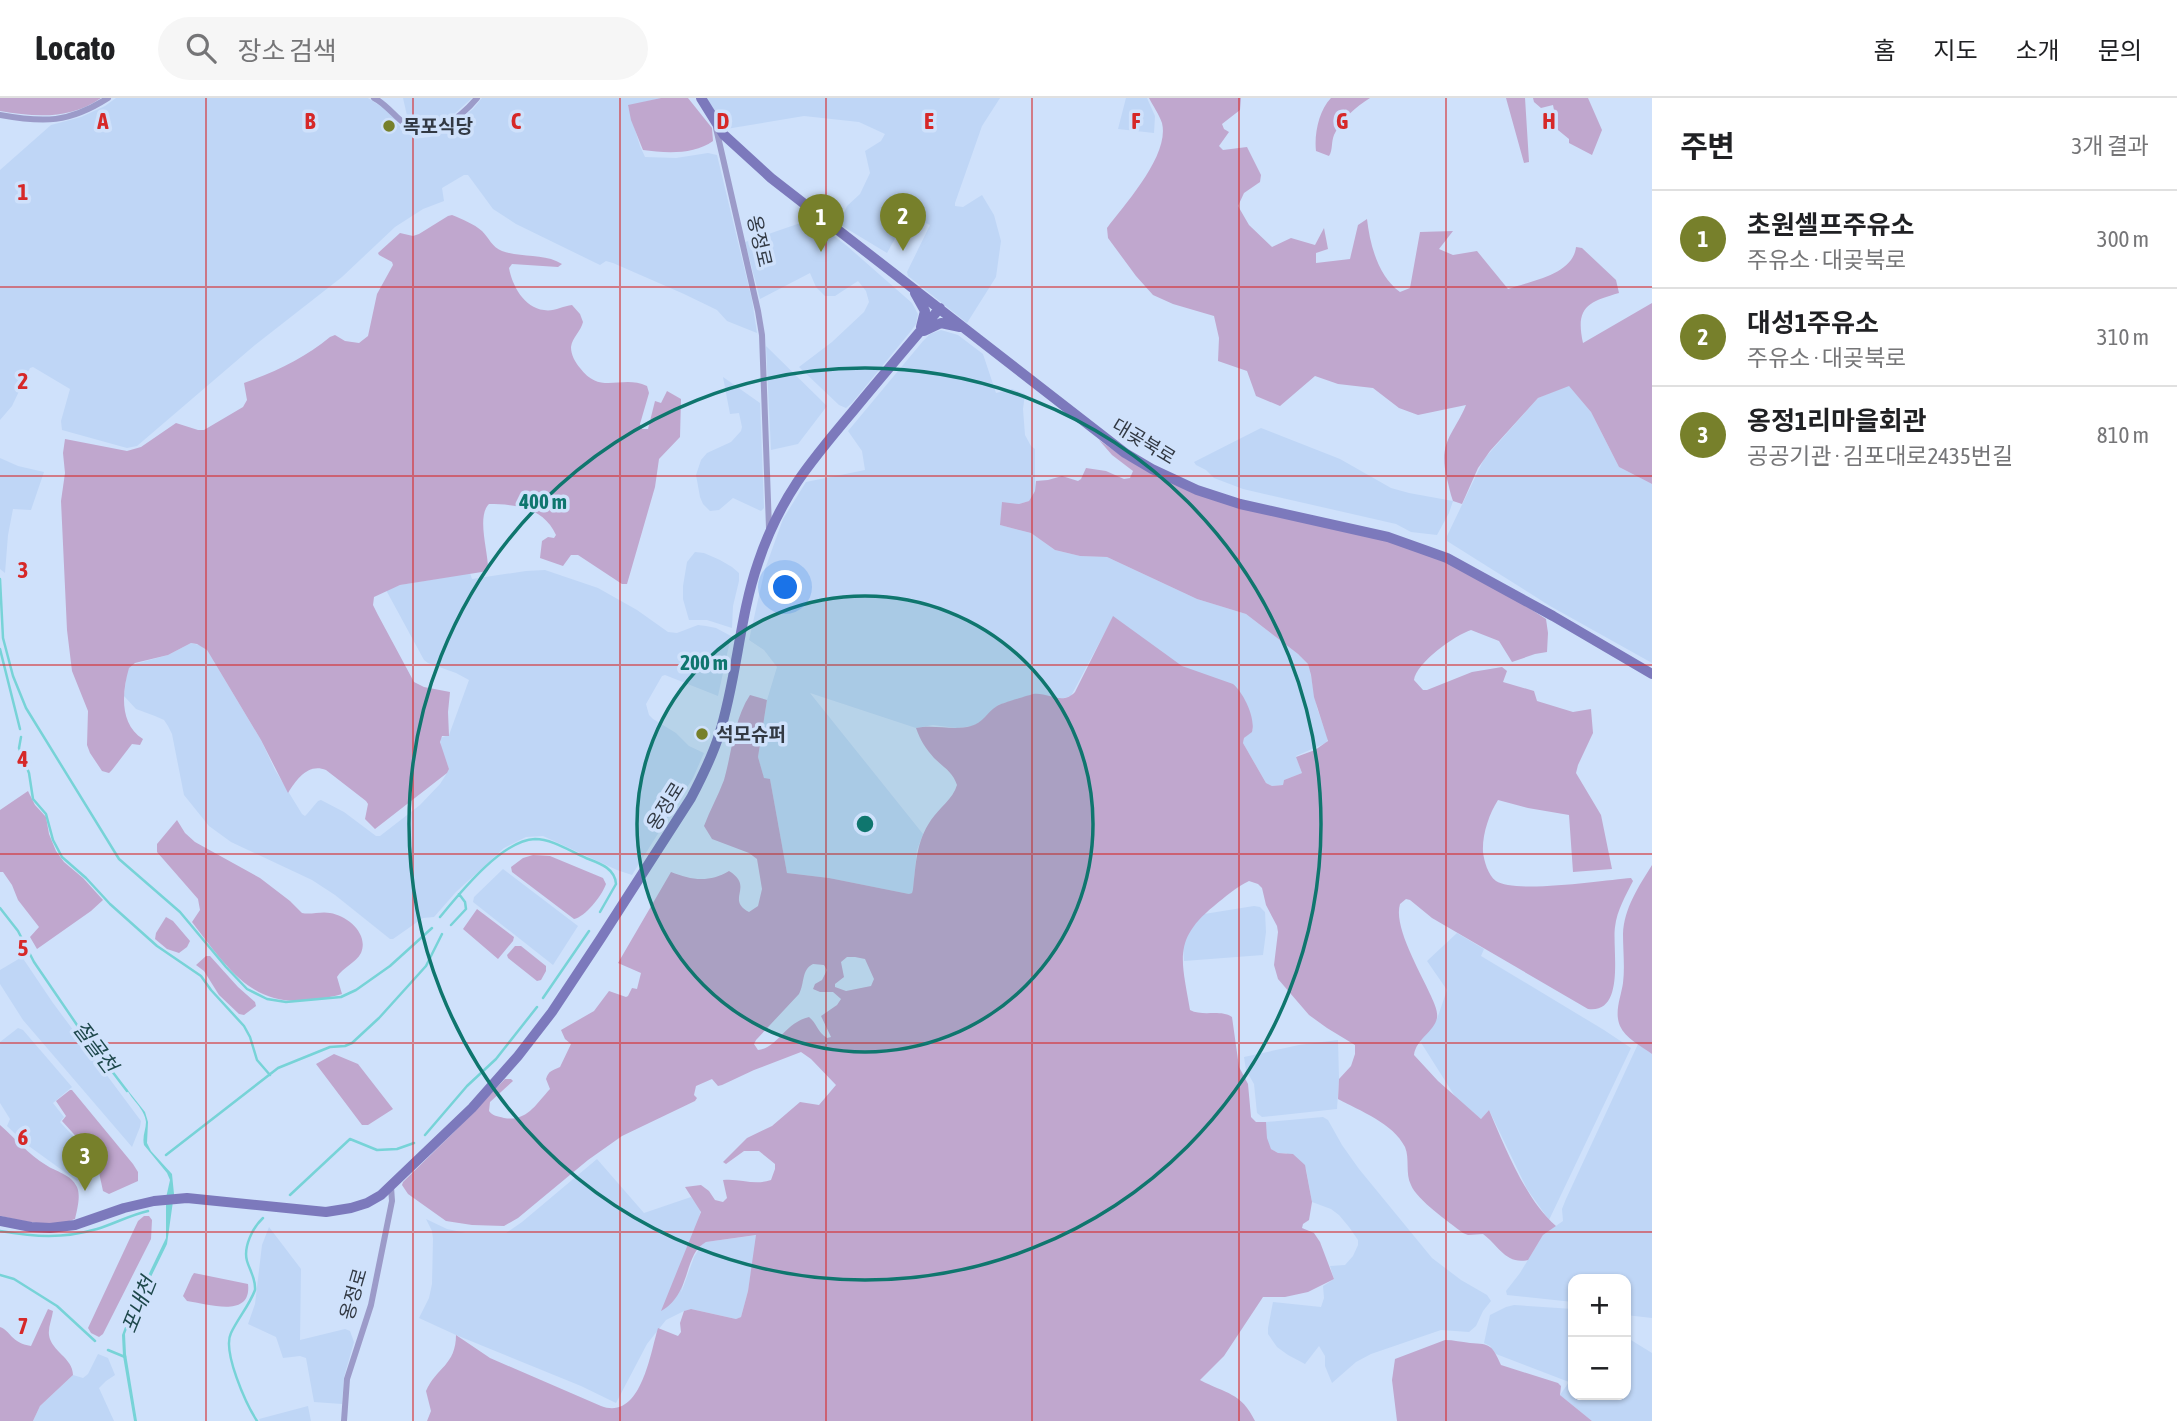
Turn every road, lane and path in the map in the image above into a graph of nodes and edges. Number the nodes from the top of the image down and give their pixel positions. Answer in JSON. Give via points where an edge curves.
{"nodes":[{"id":1,"x":108,"y":98,"type":"edge"},
{"id":2,"x":374,"y":98,"type":"edge"},
{"id":3,"x":477,"y":98,"type":"edge"},
{"id":4,"x":701,"y":98,"type":"edge"},
{"id":5,"x":0,"y":115,"type":"edge"},
{"id":6,"x":715,"y":122,"type":"junction"},
{"id":7,"x":909,"y":284,"type":"junction"},
{"id":8,"x":940,"y":308,"type":"junction"},
{"id":9,"x":965,"y":328,"type":"junction"},
{"id":10,"x":918,"y":335,"type":"junction"},
{"id":11,"x":769,"y":533,"type":"junction"},
{"id":12,"x":1652,"y":674,"type":"edge"},
{"id":13,"x":391,"y":1186,"type":"junction"},
{"id":14,"x":0,"y":1222,"type":"edge"},
{"id":15,"x":344,"y":1421,"type":"edge"}],
"edges":[{"from":1,"to":5,"type":"street","via":[[90,109],[47,121]]},
{"from":2,"to":3,"type":"street","via":[[405,125],[426,133],[459,115]]},
{"from":4,"to":6,"type":"street","name":"대곶북로"},
{"from":6,"to":7,"type":"street","name":"대곶북로","via":[[771,178]]},
{"from":6,"to":11,"type":"street","name":"옹정로","via":[[762,335]]},
{"from":7,"to":8,"type":"street","name":"대곶북로"},
{"from":7,"to":10,"type":"street","via":[[925,311]]},
{"from":8,"to":9,"type":"street","name":"대곶북로"},
{"from":8,"to":10,"type":"street"},
{"from":9,"to":10,"type":"street","via":[[941,323]]},
{"from":9,"to":12,"type":"street","name":"대곶북로","via":[[1097,433],[1152,469],[1226,500],[1388,537],[1447,558]]},
{"from":10,"to":11,"type":"street","via":[[804,470]]},
{"from":11,"to":13,"type":"street","name":"옹정로","via":[[750,589],[720,732],[691,798],[552,1012],[518,1056]]},
{"from":13,"to":14,"type":"street","via":[[366,1203],[340,1211],[179,1199],[124,1208],[75,1225]]},
{"from":13,"to":15,"type":"street","name":"옹정로","via":[[371,1305],[347,1379]]}]}
